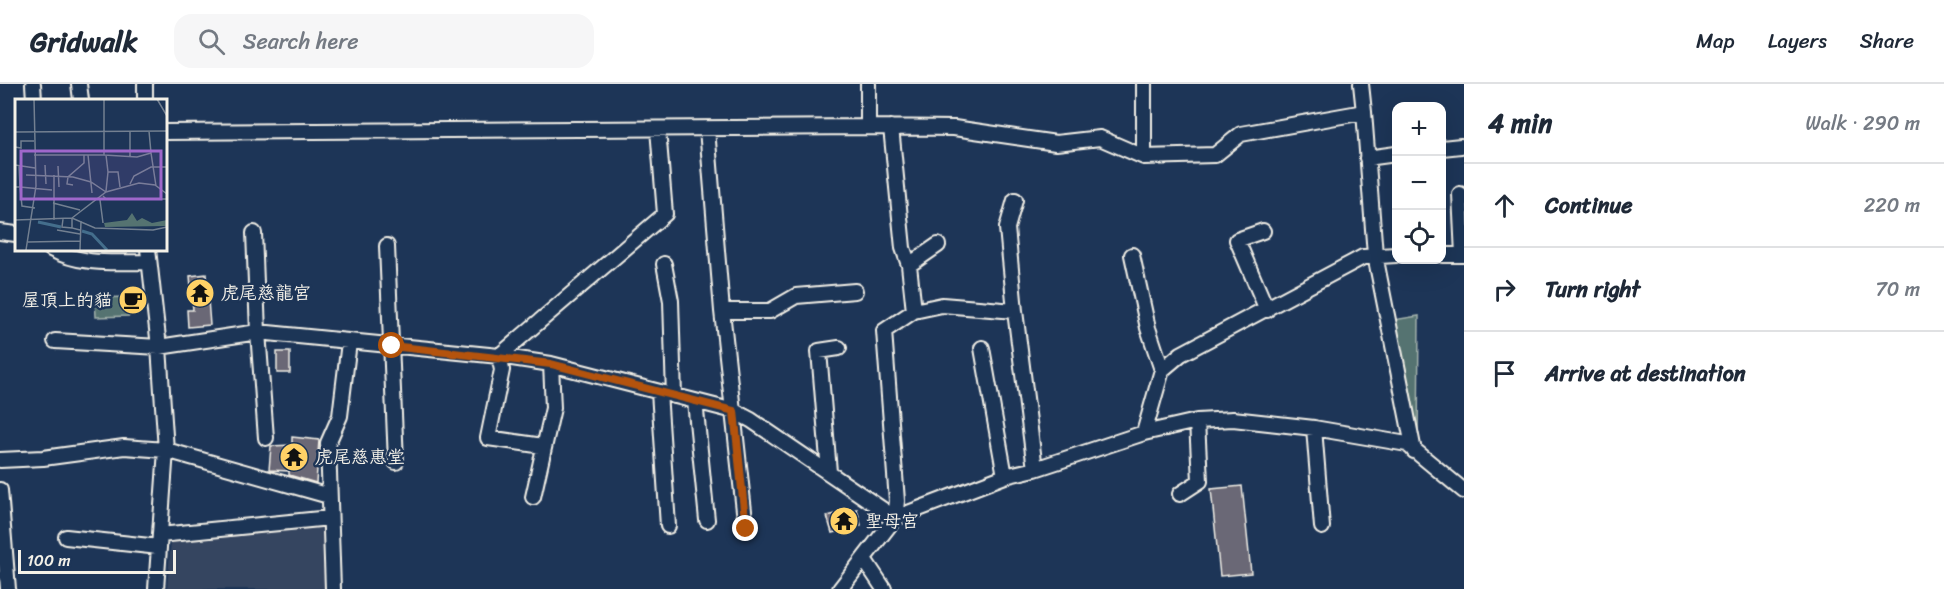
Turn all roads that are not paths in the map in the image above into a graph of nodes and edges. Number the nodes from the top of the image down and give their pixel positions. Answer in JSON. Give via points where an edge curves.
{"nodes":[{"id":1,"x":33,"y":84,"type":"edge"},
{"id":2,"x":79,"y":84,"type":"edge"},
{"id":3,"x":868,"y":84,"type":"edge"},
{"id":4,"x":1143,"y":84,"type":"edge"},
{"id":5,"x":1361,"y":84,"type":"edge"},
{"id":6,"x":34,"y":99,"type":"edge"},
{"id":7,"x":81,"y":99,"type":"edge"},
{"id":8,"x":1364,"y":112,"type":"junction"},
{"id":9,"x":868,"y":127,"type":"junction"},
{"id":10,"x":891,"y":128,"type":"junction"},
{"id":11,"x":658,"y":129,"type":"junction"},
{"id":12,"x":707,"y":129,"type":"junction"},
{"id":13,"x":166,"y":132,"type":"edge"},
{"id":14,"x":1461,"y":146,"type":"dead end"},
{"id":15,"x":1446,"y":148,"type":"edge"},
{"id":16,"x":1392,"y":155,"type":"edge"},
{"id":17,"x":1144,"y":156,"type":"junction"},
{"id":18,"x":1367,"y":158,"type":"junction"},
{"id":19,"x":1460,"y":194,"type":"dead end"},
{"id":20,"x":1015,"y":200,"type":"dead end"},
{"id":21,"x":1263,"y":231,"type":"dead end"},
{"id":22,"x":0,"y":232,"type":"edge"},
{"id":23,"x":254,"y":233,"type":"dead end"},
{"id":24,"x":15,"y":234,"type":"edge"},
{"id":25,"x":938,"y":244,"type":"dead end"},
{"id":26,"x":387,"y":246,"type":"dead end"},
{"id":27,"x":53,"y":250,"type":"edge"},
{"id":28,"x":1132,"y":255,"type":"dead end"},
{"id":29,"x":1375,"y":255,"type":"junction"},
{"id":30,"x":1392,"y":255,"type":"edge"},
{"id":31,"x":1446,"y":255,"type":"edge"},
{"id":32,"x":1463,"y":255,"type":"edge"},
{"id":33,"x":148,"y":256,"type":"edge"},
{"id":34,"x":664,"y":264,"type":"dead end"},
{"id":35,"x":909,"y":265,"type":"junction"},
{"id":36,"x":855,"y":291,"type":"dead end"},
{"id":37,"x":1267,"y":310,"type":"junction"},
{"id":38,"x":722,"y":311,"type":"junction"},
{"id":39,"x":914,"y":311,"type":"junction"},
{"id":40,"x":1015,"y":311,"type":"junction"},
{"id":41,"x":258,"y":332,"type":"junction"},
{"id":42,"x":55,"y":341,"type":"dead end"},
{"id":43,"x":349,"y":342,"type":"junction"},
{"id":44,"x":392,"y":346,"type":"junction"},
{"id":45,"x":159,"y":347,"type":"junction"},
{"id":46,"x":839,"y":348,"type":"dead end"},
{"id":47,"x":982,"y":348,"type":"dead end"},
{"id":48,"x":499,"y":356,"type":"junction"},
{"id":49,"x":551,"y":364,"type":"junction"},
{"id":50,"x":1162,"y":370,"type":"junction"},
{"id":51,"x":659,"y":392,"type":"junction"},
{"id":52,"x":674,"y":396,"type":"junction"},
{"id":53,"x":695,"y":401,"type":"junction"},
{"id":54,"x":734,"y":411,"type":"junction"},
{"id":55,"x":1197,"y":421,"type":"junction"},
{"id":56,"x":1314,"y":428,"type":"junction"},
{"id":57,"x":1144,"y":433,"type":"junction"},
{"id":58,"x":266,"y":438,"type":"dead end"},
{"id":59,"x":543,"y":446,"type":"junction"},
{"id":60,"x":166,"y":450,"type":"junction"},
{"id":61,"x":1414,"y":451,"type":"junction"},
{"id":62,"x":0,"y":460,"type":"edge"},
{"id":63,"x":396,"y":462,"type":"dead end"},
{"id":64,"x":1035,"y":469,"type":"junction"},
{"id":65,"x":829,"y":472,"type":"junction"},
{"id":66,"x":1005,"y":476,"type":"junction"},
{"id":67,"x":0,"y":490,"type":"edge"},
{"id":68,"x":1464,"y":491,"type":"edge"},
{"id":69,"x":1180,"y":494,"type":"dead end"},
{"id":70,"x":329,"y":496,"type":"junction"},
{"id":71,"x":533,"y":497,"type":"dead end"},
{"id":72,"x":330,"y":518,"type":"junction"},
{"id":73,"x":895,"y":518,"type":"junction"},
{"id":74,"x":707,"y":519,"type":"dead end"},
{"id":75,"x":668,"y":526,"type":"dead end"},
{"id":76,"x":1322,"y":527,"type":"dead end"},
{"id":77,"x":746,"y":529,"type":"dead end"},
{"id":78,"x":66,"y":537,"type":"dead end"},
{"id":79,"x":159,"y":541,"type":"junction"},
{"id":80,"x":864,"y":559,"type":"junction"},
{"id":81,"x":8,"y":589,"type":"edge"},
{"id":82,"x":156,"y":589,"type":"edge"},
{"id":83,"x":333,"y":589,"type":"edge"},
{"id":84,"x":840,"y":589,"type":"edge"},
{"id":85,"x":884,"y":589,"type":"edge"}],
"edges":[{"from":1,"to":6,"type":"street"},
{"from":2,"to":7,"type":"street"},
{"from":3,"to":9,"type":"street"},
{"from":4,"to":17,"type":"street"},
{"from":5,"to":8,"type":"street"},
{"from":8,"to":17,"type":"street","via":[[1240,134],[1215,155]]},
{"from":8,"to":18,"type":"street"},
{"from":9,"to":10,"type":"street"},
{"from":9,"to":12,"type":"street"},
{"from":10,"to":17,"type":"street","via":[[954,128],[1056,143],[1100,138]]},
{"from":10,"to":35,"type":"street","via":[[903,248]]},
{"from":11,"to":12,"type":"street"},
{"from":11,"to":13,"type":"street"},
{"from":11,"to":48,"type":"street","via":[[665,214]]},
{"from":12,"to":38,"type":"street"},
{"from":14,"to":15,"type":"street"},
{"from":16,"to":18,"type":"street"},
{"from":18,"to":29,"type":"street"},
{"from":19,"to":32,"type":"street"},
{"from":20,"to":40,"type":"street","via":[[1007,228]]},
{"from":21,"to":37,"type":"street","via":[[1237,240]]},
{"from":22,"to":24,"type":"street"},
{"from":23,"to":41,"type":"street"},
{"from":25,"to":35,"type":"street"},
{"from":26,"to":44,"type":"street"},
{"from":27,"to":33,"type":"street","via":[[86,263]]},
{"from":28,"to":50,"type":"street"},
{"from":29,"to":30,"type":"street"},
{"from":29,"to":37,"type":"street","via":[[1363,257]]},
{"from":29,"to":61,"type":"street"},
{"from":31,"to":32,"type":"street"},
{"from":33,"to":45,"type":"street"},
{"from":34,"to":52,"type":"street","via":[[671,301]]},
{"from":35,"to":39,"type":"street"},
{"from":36,"to":38,"type":"street","via":[[796,296],[770,311]]},
{"from":37,"to":50,"type":"street","via":[[1181,354]]},
{"from":38,"to":54,"type":"street"},
{"from":39,"to":40,"type":"street","via":[[942,305]]},
{"from":39,"to":73,"type":"street","via":[[884,331]]},
{"from":40,"to":64,"type":"street"},
{"from":41,"to":43,"type":"street"},
{"from":41,"to":45,"type":"street"},
{"from":41,"to":58,"type":"street"},
{"from":42,"to":45,"type":"street"},
{"from":43,"to":44,"type":"street"},
{"from":43,"to":70,"type":"street","via":[[340,416],[328,443]]},
{"from":44,"to":48,"type":"street"},
{"from":44,"to":63,"type":"street"},
{"from":45,"to":60,"type":"street"},
{"from":46,"to":65,"type":"street","via":[[819,351]]},
{"from":47,"to":66,"type":"street"},
{"from":48,"to":49,"type":"street"},
{"from":48,"to":59,"type":"street","via":[[502,370],[488,438]]},
{"from":49,"to":51,"type":"street"},
{"from":49,"to":59,"type":"street","via":[[553,408]]},
{"from":50,"to":57,"type":"street"},
{"from":51,"to":52,"type":"street"},
{"from":51,"to":75,"type":"street"},
{"from":52,"to":53,"type":"street"},
{"from":53,"to":54,"type":"street"},
{"from":53,"to":74,"type":"street"},
{"from":54,"to":65,"type":"street"},
{"from":54,"to":77,"type":"street"},
{"from":55,"to":56,"type":"street","via":[[1233,419]]},
{"from":55,"to":57,"type":"street"},
{"from":55,"to":69,"type":"street","via":[[1200,481]]},
{"from":56,"to":61,"type":"street","via":[[1407,444]]},
{"from":56,"to":76,"type":"street"},
{"from":57,"to":64,"type":"street"},
{"from":59,"to":71,"type":"street"},
{"from":60,"to":62,"type":"street","via":[[124,447]]},
{"from":60,"to":70,"type":"street"},
{"from":60,"to":79,"type":"street"},
{"from":61,"to":68,"type":"street"},
{"from":64,"to":66,"type":"street"},
{"from":65,"to":73,"type":"street"},
{"from":66,"to":73,"type":"street"},
{"from":67,"to":81,"type":"street"},
{"from":70,"to":72,"type":"street"},
{"from":72,"to":79,"type":"street"},
{"from":72,"to":83,"type":"street"},
{"from":73,"to":80,"type":"street"},
{"from":78,"to":79,"type":"street"},
{"from":79,"to":82,"type":"street"},
{"from":80,"to":84,"type":"street"},
{"from":80,"to":85,"type":"street"}]}
